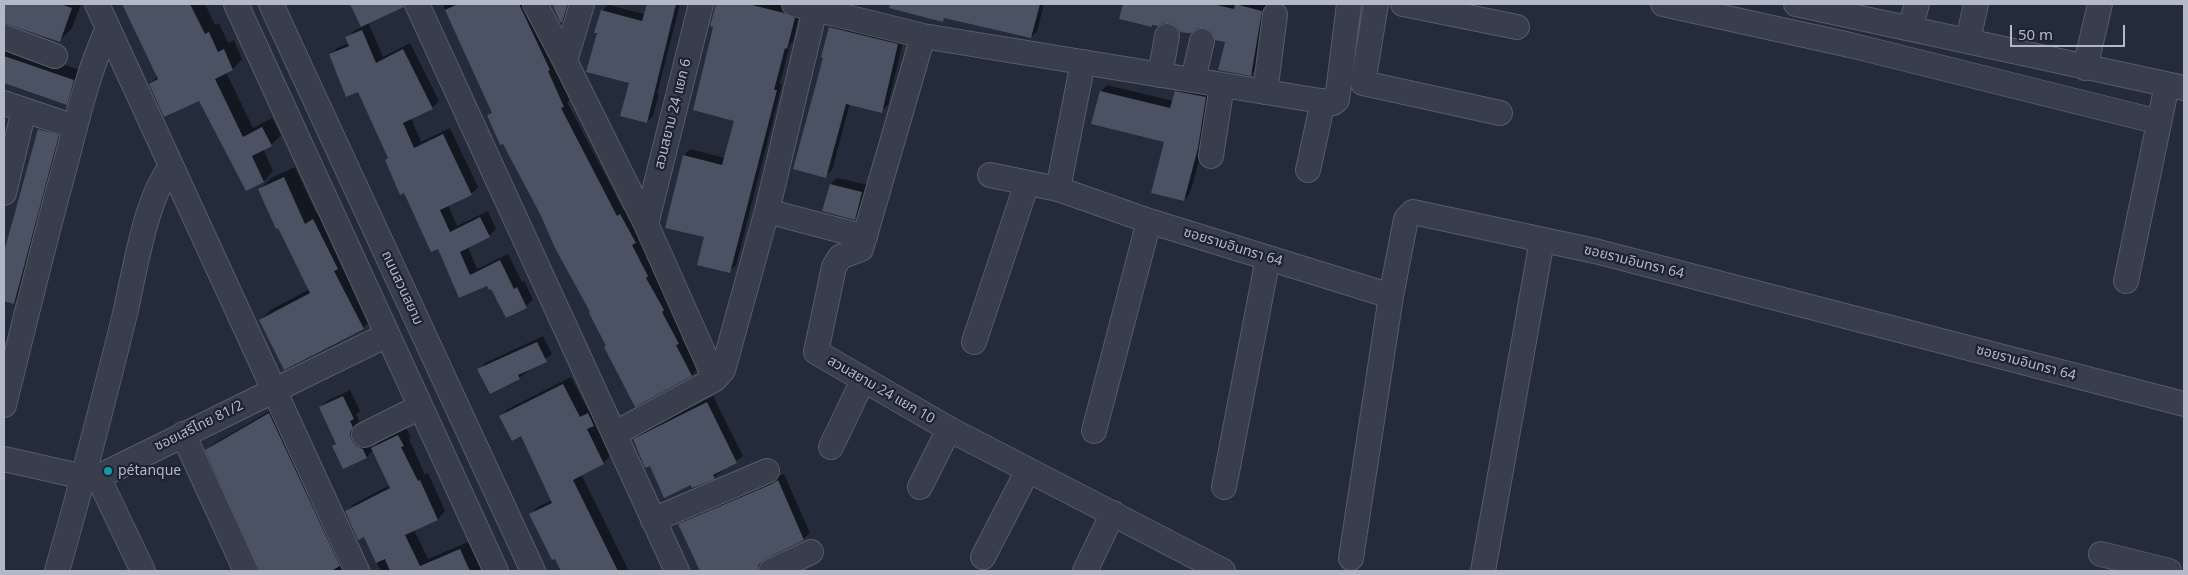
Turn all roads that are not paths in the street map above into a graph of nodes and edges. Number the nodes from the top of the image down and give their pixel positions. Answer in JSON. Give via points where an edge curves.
{"nodes":[{"id":1,"x":97,"y":4,"type":"edge"},
{"id":2,"x":236,"y":4,"type":"edge"},
{"id":3,"x":271,"y":4,"type":"edge"},
{"id":4,"x":418,"y":4,"type":"edge"},
{"id":5,"x":534,"y":4,"type":"edge"},
{"id":6,"x":582,"y":4,"type":"edge"},
{"id":7,"x":700,"y":4,"type":"edge"},
{"id":8,"x":1349,"y":4,"type":"edge"},
{"id":9,"x":1376,"y":4,"type":"edge"},
{"id":10,"x":1402,"y":4,"type":"edge"},
{"id":11,"x":1663,"y":4,"type":"edge"},
{"id":12,"x":1798,"y":4,"type":"edge"},
{"id":13,"x":1917,"y":4,"type":"edge"},
{"id":14,"x":1976,"y":4,"type":"edge"},
{"id":15,"x":2100,"y":4,"type":"edge"},
{"id":16,"x":804,"y":6,"type":"edge"},
{"id":17,"x":1860,"y":11,"type":"edge"},
{"id":18,"x":1275,"y":15,"type":"dead end"},
{"id":19,"x":1517,"y":27,"type":"dead end"},
{"id":20,"x":108,"y":28,"type":"junction"},
{"id":21,"x":1910,"y":28,"type":"junction"},
{"id":22,"x":923,"y":36,"type":"junction"},
{"id":23,"x":1167,"y":36,"type":"dead end"},
{"id":24,"x":4,"y":37,"type":"edge"},
{"id":25,"x":1202,"y":40,"type":"dead end"},
{"id":26,"x":1968,"y":40,"type":"junction"},
{"id":27,"x":55,"y":56,"type":"dead end"},
{"id":28,"x":565,"y":61,"type":"junction"},
{"id":29,"x":1083,"y":62,"type":"junction"},
{"id":30,"x":2085,"y":68,"type":"junction"},
{"id":31,"x":1160,"y":75,"type":"junction"},
{"id":32,"x":1193,"y":80,"type":"junction"},
{"id":33,"x":1222,"y":85,"type":"junction"},
{"id":34,"x":2176,"y":86,"type":"edge"},
{"id":35,"x":1265,"y":92,"type":"junction"},
{"id":36,"x":1323,"y":101,"type":"junction"},
{"id":37,"x":14,"y":107,"type":"edge"},
{"id":38,"x":1500,"y":113,"type":"dead end"},
{"id":39,"x":60,"y":122,"type":"dead end"},
{"id":40,"x":2159,"y":122,"type":"junction"},
{"id":41,"x":335,"y":144,"type":"junction"},
{"id":42,"x":1211,"y":156,"type":"dead end"},
{"id":43,"x":308,"y":157,"type":"junction"},
{"id":44,"x":171,"y":167,"type":"junction"},
{"id":45,"x":1308,"y":170,"type":"dead end"},
{"id":46,"x":990,"y":175,"type":"dead end"},
{"id":47,"x":1028,"y":183,"type":"junction"},
{"id":48,"x":1058,"y":189,"type":"junction"},
{"id":49,"x":4,"y":193,"type":"edge"},
{"id":50,"x":767,"y":211,"type":"junction"},
{"id":51,"x":1149,"y":221,"type":"junction"},
{"id":52,"x":646,"y":224,"type":"junction"},
{"id":53,"x":865,"y":238,"type":"junction"},
{"id":54,"x":1542,"y":240,"type":"junction"},
{"id":55,"x":1268,"y":258,"type":"junction"},
{"id":56,"x":2126,"y":280,"type":"dead end"},
{"id":57,"x":1391,"y":296,"type":"junction"},
{"id":58,"x":387,"y":335,"type":"junction"},
{"id":59,"x":974,"y":342,"type":"dead end"},
{"id":60,"x":715,"y":379,"type":"junction"},
{"id":61,"x":863,"y":380,"type":"junction"},
{"id":62,"x":274,"y":390,"type":"junction"},
{"id":63,"x":2184,"y":404,"type":"edge"},
{"id":64,"x":4,"y":405,"type":"edge"},
{"id":65,"x":420,"y":407,"type":"junction"},
{"id":66,"x":949,"y":429,"type":"junction"},
{"id":67,"x":1094,"y":431,"type":"dead end"},
{"id":68,"x":183,"y":434,"type":"junction"},
{"id":69,"x":614,"y":434,"type":"junction"},
{"id":70,"x":364,"y":435,"type":"dead end"},
{"id":71,"x":831,"y":447,"type":"dead end"},
{"id":72,"x":4,"y":459,"type":"edge"},
{"id":73,"x":1028,"y":470,"type":"junction"},
{"id":74,"x":768,"y":471,"type":"dead end"},
{"id":75,"x":91,"y":477,"type":"junction"},
{"id":76,"x":920,"y":487,"type":"dead end"},
{"id":77,"x":1224,"y":487,"type":"dead end"},
{"id":78,"x":1113,"y":514,"type":"junction"},
{"id":79,"x":653,"y":520,"type":"junction"},
{"id":80,"x":810,"y":552,"type":"dead end"},
{"id":81,"x":2101,"y":554,"type":"dead end"},
{"id":82,"x":983,"y":557,"type":"dead end"},
{"id":83,"x":1351,"y":558,"type":"dead end"},
{"id":84,"x":1193,"y":564,"type":"edge"},
{"id":85,"x":57,"y":571,"type":"edge"},
{"id":86,"x":142,"y":571,"type":"edge"},
{"id":87,"x":246,"y":571,"type":"edge"},
{"id":88,"x":357,"y":571,"type":"edge"},
{"id":89,"x":496,"y":571,"type":"edge"},
{"id":90,"x":533,"y":571,"type":"edge"},
{"id":91,"x":677,"y":571,"type":"edge"},
{"id":92,"x":771,"y":571,"type":"edge"},
{"id":93,"x":1085,"y":571,"type":"edge"},
{"id":94,"x":1223,"y":571,"type":"edge"},
{"id":95,"x":1483,"y":571,"type":"edge"},
{"id":96,"x":2169,"y":571,"type":"edge"}],
"edges":[{"from":1,"to":20,"type":"street"},
{"from":2,"to":43,"type":"street"},
{"from":3,"to":41,"type":"street","name":"ถนนสวนสยาม"},
{"from":4,"to":69,"type":"street"},
{"from":5,"to":28,"type":"street"},
{"from":6,"to":28,"type":"street"},
{"from":7,"to":52,"type":"street","name":"สวนสยาม 24 แยก 6"},
{"from":8,"to":36,"type":"street","via":[[1337,100],[1332,103]]},
{"from":9,"to":38,"type":"street","via":[[1363,82]]},
{"from":10,"to":19,"type":"street"},
{"from":11,"to":40,"type":"street"},
{"from":12,"to":17,"type":"street"},
{"from":13,"to":21,"type":"street"},
{"from":14,"to":26,"type":"street"},
{"from":15,"to":30,"type":"street"},
{"from":16,"to":22,"type":"street"},
{"from":16,"to":50,"type":"street"},
{"from":17,"to":21,"type":"street"},
{"from":18,"to":35,"type":"street"},
{"from":20,"to":44,"type":"street"},
{"from":20,"to":64,"type":"street","via":[[85,91]]},
{"from":21,"to":26,"type":"street"},
{"from":22,"to":29,"type":"street"},
{"from":22,"to":53,"type":"street","name":"สวนสยาม 24 แยก 10"},
{"from":23,"to":31,"type":"street"},
{"from":24,"to":27,"type":"street"},
{"from":25,"to":32,"type":"street"},
{"from":26,"to":30,"type":"street"},
{"from":28,"to":52,"type":"street"},
{"from":29,"to":31,"type":"street"},
{"from":29,"to":48,"type":"street"},
{"from":30,"to":34,"type":"street"},
{"from":31,"to":32,"type":"street"},
{"from":32,"to":33,"type":"street"},
{"from":33,"to":35,"type":"street"},
{"from":33,"to":42,"type":"street"},
{"from":34,"to":40,"type":"street"},
{"from":35,"to":36,"type":"street"},
{"from":36,"to":45,"type":"street"},
{"from":37,"to":39,"type":"street"},
{"from":37,"to":49,"type":"street"},
{"from":40,"to":56,"type":"street"},
{"from":41,"to":43,"type":"street"},
{"from":41,"to":90,"type":"street","name":"ถนนสวนสยาม"},
{"from":43,"to":58,"type":"street"},
{"from":44,"to":62,"type":"street"},
{"from":44,"to":75,"type":"street","via":[[164,175],[147,220]]},
{"from":46,"to":47,"type":"street","name":"ซอยรามอินทรา 64"},
{"from":47,"to":48,"type":"street","name":"ซอยรามอินทรา 64"},
{"from":47,"to":59,"type":"street"},
{"from":48,"to":51,"type":"street","name":"ซอยรามอินทรา 64"},
{"from":50,"to":53,"type":"street"},
{"from":50,"to":60,"type":"street","via":[[723,370]]},
{"from":51,"to":55,"type":"street","name":"ซอยรามอินทรา 64"},
{"from":51,"to":67,"type":"street"},
{"from":52,"to":60,"type":"street"},
{"from":53,"to":61,"type":"street","name":"สวนสยาม 24 แยก 10","via":[[860,250],[840,257],[834,267],[816,352]]},
{"from":54,"to":57,"type":"street","name":"ซอยรามอินทรา 64","via":[[1413,212],[1406,219]]},
{"from":54,"to":63,"type":"street","name":"ซอยรามอินทรา 64"},
{"from":54,"to":95,"type":"street"},
{"from":55,"to":57,"type":"street","name":"ซอยรามอินทรา 64"},
{"from":55,"to":77,"type":"street"},
{"from":57,"to":83,"type":"street"},
{"from":58,"to":62,"type":"street","name":"ซอยเสรีไทย 81/2"},
{"from":58,"to":65,"type":"street"},
{"from":60,"to":69,"type":"street"},
{"from":61,"to":66,"type":"street","name":"สวนสยาม 24 แยก 10"},
{"from":61,"to":71,"type":"street"},
{"from":62,"to":68,"type":"street","name":"ซอยเสรีไทย 81/2"},
{"from":62,"to":88,"type":"street"},
{"from":65,"to":70,"type":"street"},
{"from":65,"to":89,"type":"street"},
{"from":66,"to":73,"type":"street","name":"สวนสยาม 24 แยก 10"},
{"from":66,"to":76,"type":"street"},
{"from":68,"to":75,"type":"street","name":"ซอยเสรีไทย 81/2"},
{"from":68,"to":87,"type":"street"},
{"from":69,"to":79,"type":"street"},
{"from":72,"to":75,"type":"street"},
{"from":73,"to":78,"type":"street","name":"สวนสยาม 24 แยก 10"},
{"from":73,"to":82,"type":"street"},
{"from":74,"to":79,"type":"street"},
{"from":75,"to":85,"type":"street"},
{"from":75,"to":86,"type":"street"},
{"from":78,"to":84,"type":"street","name":"สวนสยาม 24 แยก 10"},
{"from":78,"to":93,"type":"street"},
{"from":79,"to":91,"type":"street"},
{"from":80,"to":92,"type":"street"},
{"from":81,"to":96,"type":"street"},
{"from":84,"to":94,"type":"street","name":"สวนสยาม 24 แยก 10"}]}
